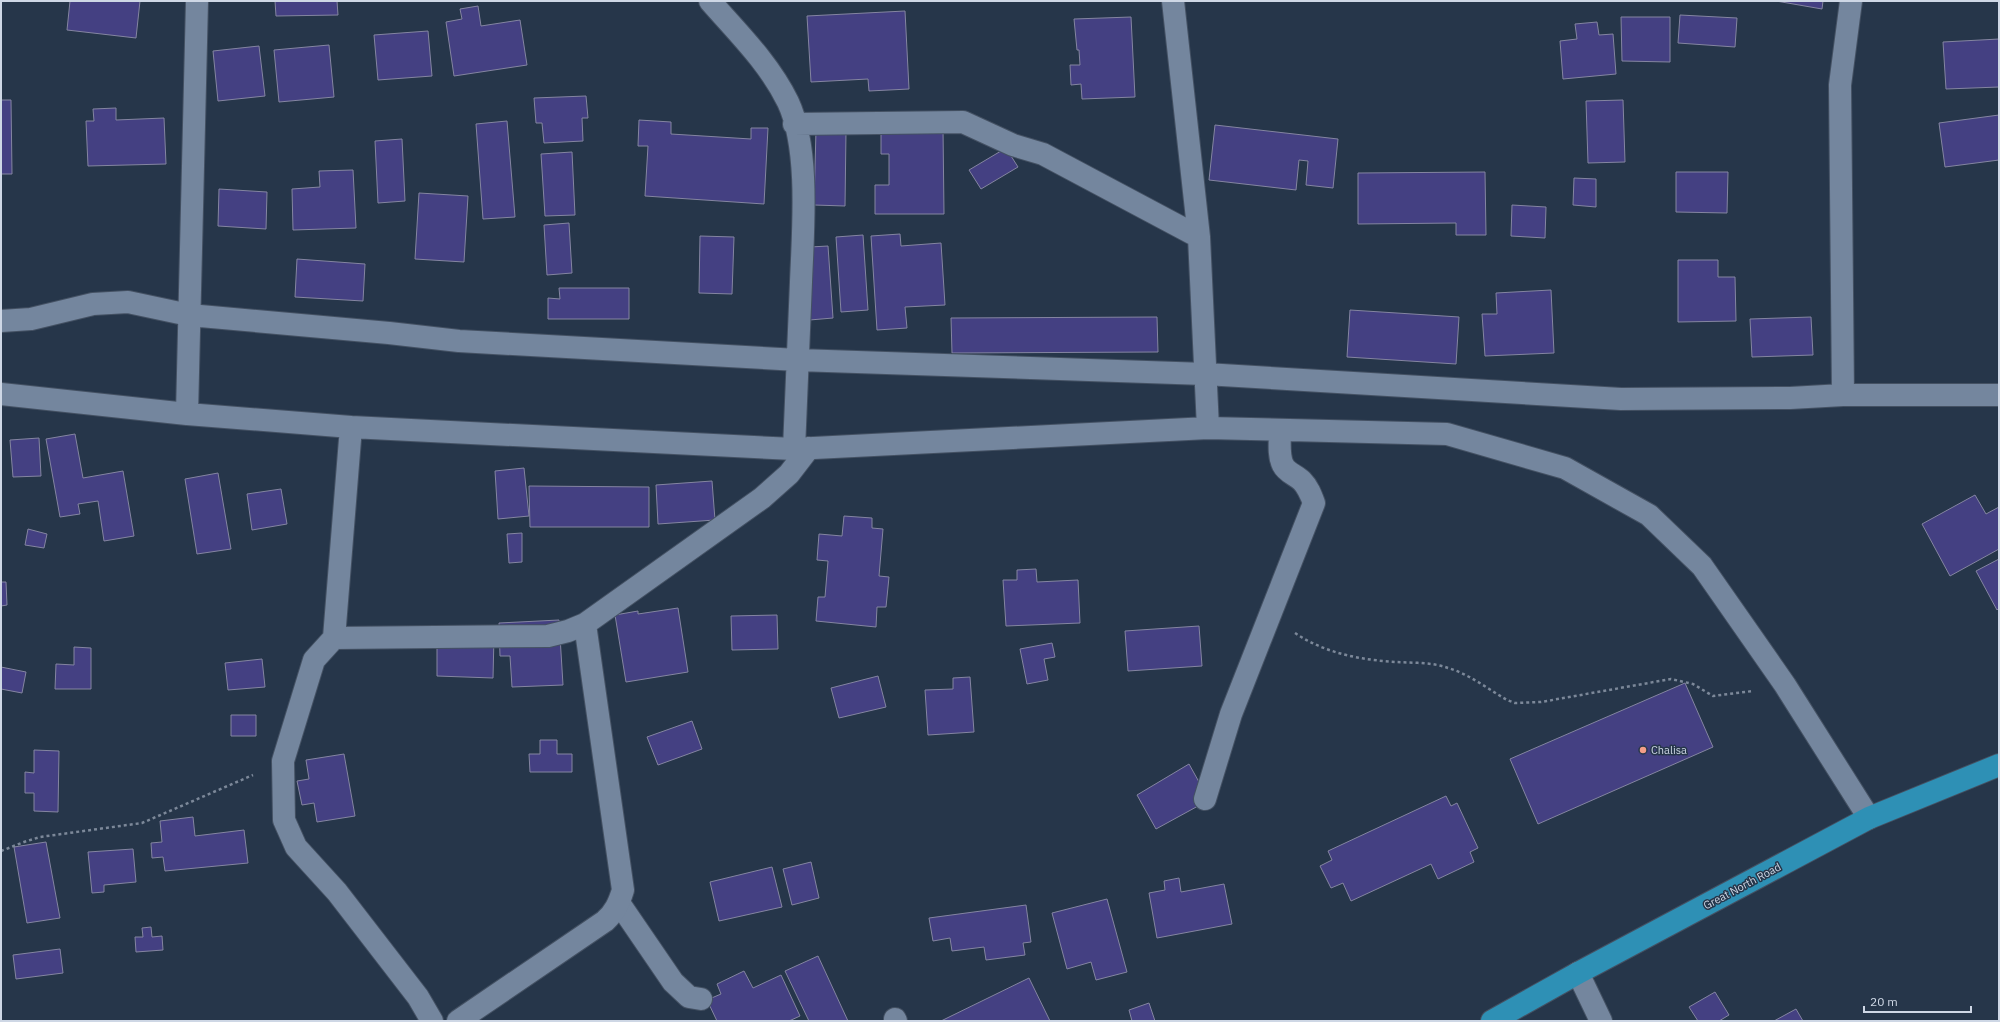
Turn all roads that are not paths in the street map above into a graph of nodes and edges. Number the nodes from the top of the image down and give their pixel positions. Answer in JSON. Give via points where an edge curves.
{"nodes":[{"id":1,"x":197,"y":1,"type":"edge"},
{"id":2,"x":710,"y":1,"type":"edge"},
{"id":3,"x":1173,"y":1,"type":"edge"},
{"id":4,"x":1851,"y":1,"type":"edge"},
{"id":5,"x":794,"y":124,"type":"junction"},
{"id":6,"x":1199,"y":236,"type":"junction"},
{"id":7,"x":189,"y":316,"type":"junction"},
{"id":8,"x":1,"y":321,"type":"edge"},
{"id":9,"x":798,"y":360,"type":"junction"},
{"id":10,"x":1205,"y":374,"type":"junction"},
{"id":11,"x":1,"y":394,"type":"edge"},
{"id":12,"x":1843,"y":395,"type":"junction"},
{"id":13,"x":1999,"y":395,"type":"edge"},
{"id":14,"x":187,"y":414,"type":"junction"},
{"id":15,"x":351,"y":427,"type":"junction"},
{"id":16,"x":1208,"y":428,"type":"junction"},
{"id":17,"x":1280,"y":430,"type":"junction"},
{"id":18,"x":802,"y":448,"type":"junction"},
{"id":19,"x":585,"y":624,"type":"junction"},
{"id":20,"x":334,"y":638,"type":"junction"},
{"id":21,"x":1999,"y":765,"type":"edge"},
{"id":22,"x":1205,"y":799,"type":"dead end"},
{"id":23,"x":1869,"y":818,"type":"junction"},
{"id":24,"x":619,"y":903,"type":"junction"},
{"id":25,"x":1578,"y":973,"type":"junction"},
{"id":26,"x":701,"y":999,"type":"dead end"},
{"id":27,"x":432,"y":1021,"type":"edge"},
{"id":28,"x":458,"y":1021,"type":"edge"},
{"id":29,"x":1492,"y":1021,"type":"edge"},
{"id":30,"x":1600,"y":1021,"type":"edge"}],
"edges":[{"from":1,"to":7,"type":"street"},
{"from":2,"to":5,"type":"street","via":[[762,59],[775,78],[788,103]]},
{"from":3,"to":6,"type":"street"},
{"from":4,"to":12,"type":"street","via":[[1840,85]]},
{"from":5,"to":6,"type":"street","via":[[963,122],[1013,145],[1043,154]]},
{"from":5,"to":9,"type":"street","via":[[801,155],[803,214]]},
{"from":6,"to":10,"type":"street"},
{"from":7,"to":8,"type":"street","via":[[128,302],[116,302],[93,304],[31,319]]},
{"from":7,"to":9,"type":"street","via":[[389,332],[459,341]]},
{"from":7,"to":14,"type":"street"},
{"from":9,"to":10,"type":"street"},
{"from":9,"to":18,"type":"street"},
{"from":10,"to":12,"type":"street","via":[[1621,399],[1790,398]]},
{"from":10,"to":16,"type":"street"},
{"from":11,"to":14,"type":"street"},
{"from":12,"to":13,"type":"street"},
{"from":14,"to":15,"type":"street"},
{"from":15,"to":18,"type":"street"},
{"from":15,"to":20,"type":"street"},
{"from":16,"to":17,"type":"street"},
{"from":16,"to":18,"type":"street"},
{"from":17,"to":22,"type":"street","via":[[1280,457],[1283,464],[1286,470],[1307,487],[1314,503],[1231,714]]},
{"from":17,"to":23,"type":"street","via":[[1448,434],[1565,468],[1649,515],[1702,566],[1785,685]]},
{"from":18,"to":19,"type":"street","via":[[789,474],[762,498]]},
{"from":19,"to":20,"type":"street","via":[[568,632],[548,636]]},
{"from":19,"to":24,"type":"street","via":[[623,890]]},
{"from":20,"to":27,"type":"street","via":[[314,660],[283,762],[284,820],[296,847],[341,898],[418,997]]},
{"from":21,"to":23,"type":"highway","name":"Great North Road"},
{"from":23,"to":25,"type":"highway","name":"Great North Road"},
{"from":24,"to":26,"type":"street","via":[[673,982],[689,997]]},
{"from":24,"to":28,"type":"street","via":[[605,921]]},
{"from":25,"to":29,"type":"highway","name":"Great North Road"},
{"from":25,"to":30,"type":"street"}]}
